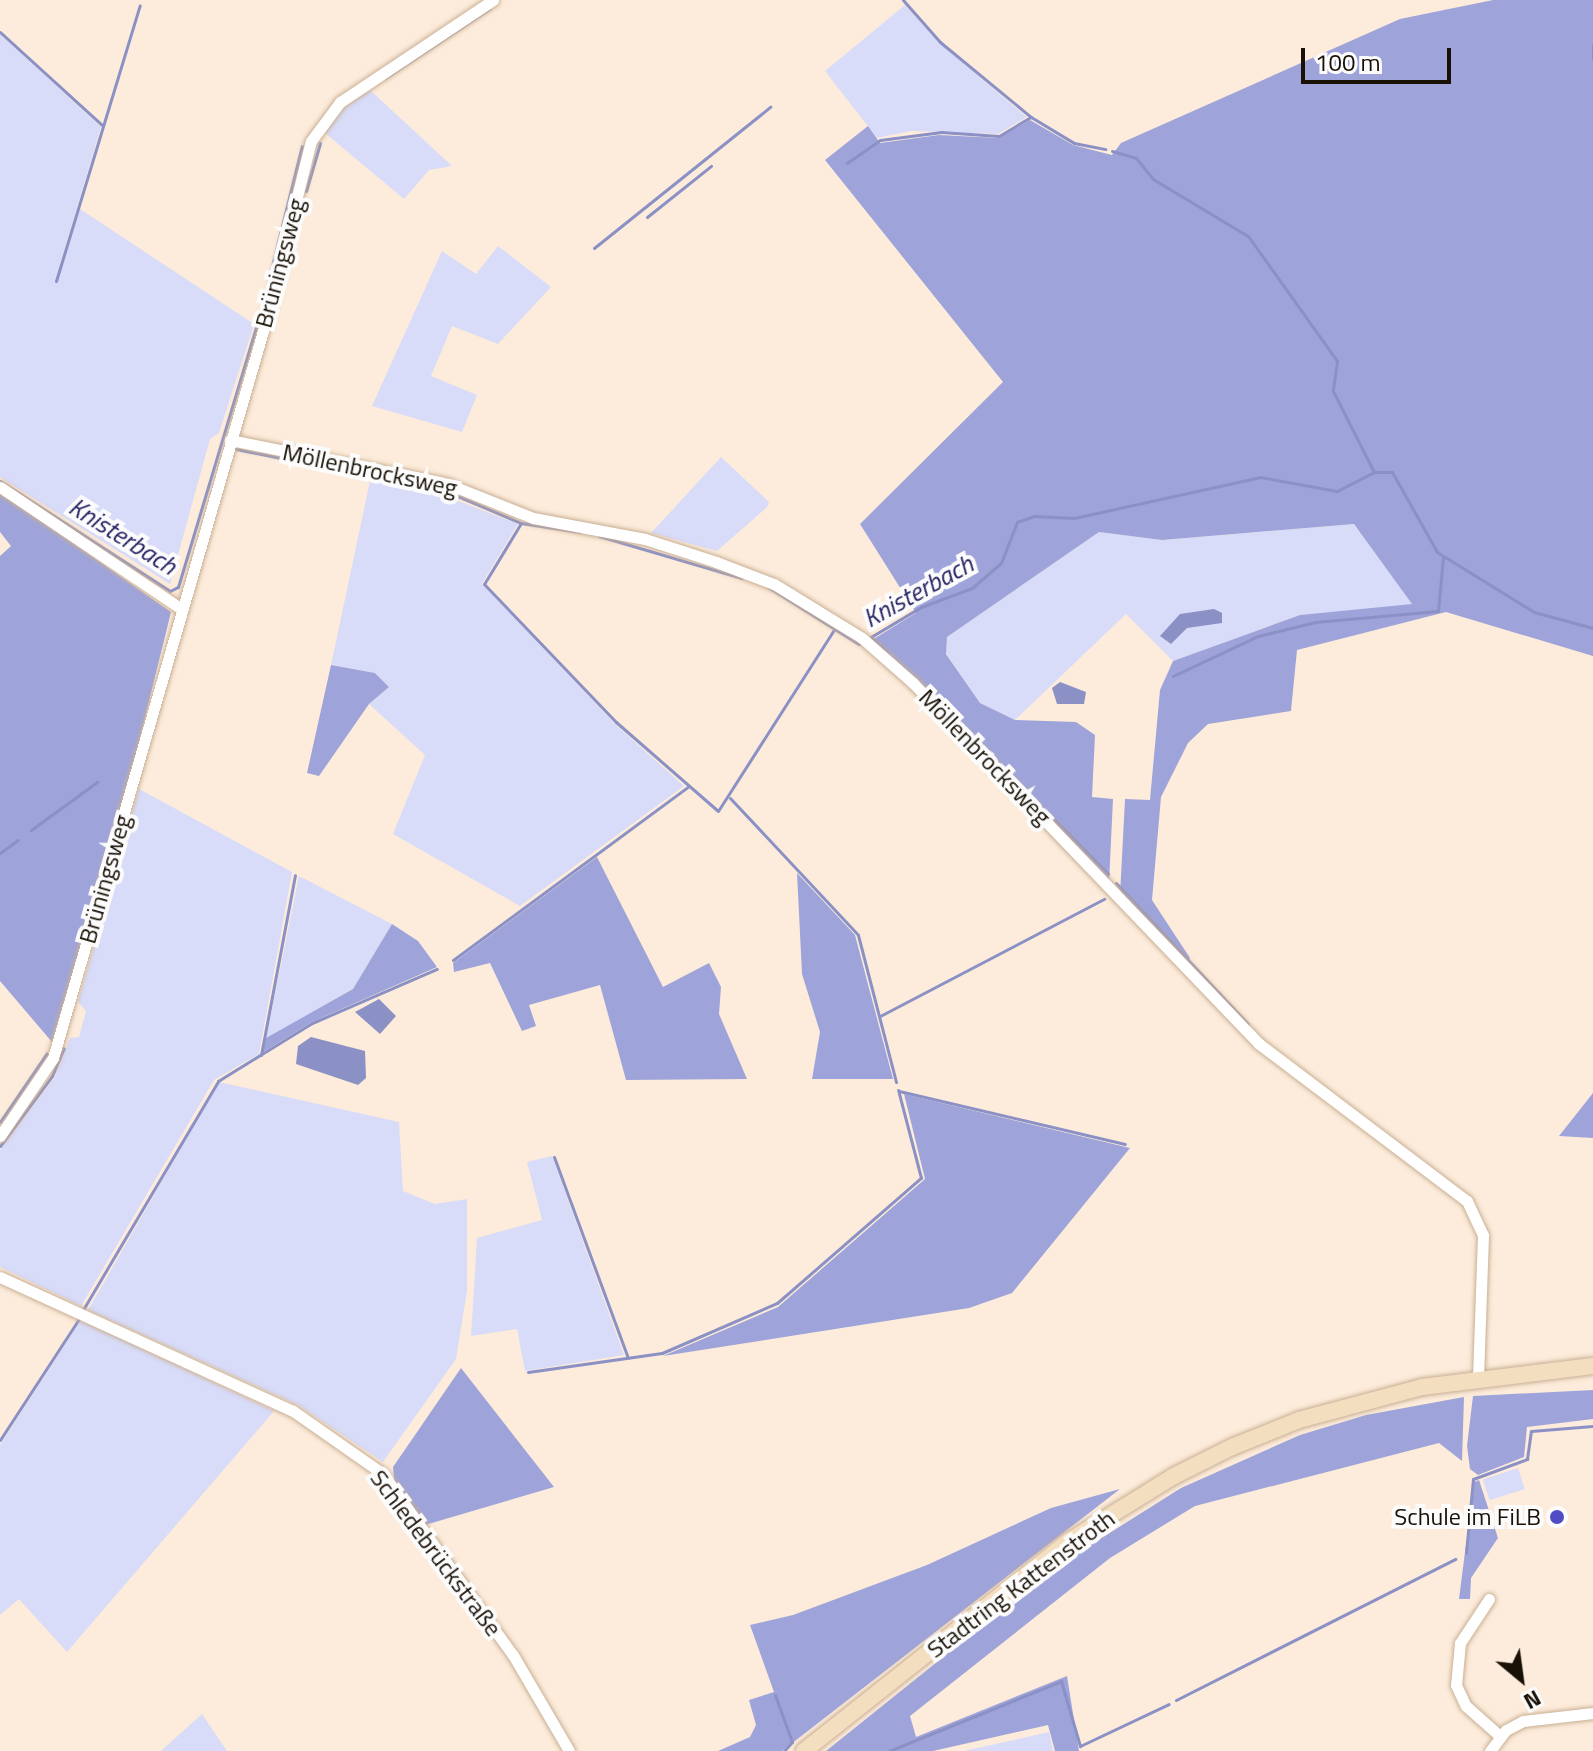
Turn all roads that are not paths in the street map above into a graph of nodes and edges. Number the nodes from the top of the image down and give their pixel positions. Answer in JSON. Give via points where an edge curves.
{"nodes":[{"id":1,"x":493,"y":0,"type":"edge"},
{"id":2,"x":230,"y":440,"type":"junction"},
{"id":3,"x":0,"y":487,"type":"edge"},
{"id":4,"x":180,"y":608,"type":"junction"},
{"id":5,"x":0,"y":1136,"type":"edge"},
{"id":6,"x":0,"y":1277,"type":"edge"},
{"id":7,"x":1593,"y":1366,"type":"edge"},
{"id":8,"x":1593,"y":1377,"type":"edge"},
{"id":9,"x":1481,"y":1379,"type":"junction"},
{"id":10,"x":1489,"y":1599,"type":"dead end"},
{"id":11,"x":1590,"y":1715,"type":"edge"},
{"id":12,"x":1500,"y":1736,"type":"junction"},
{"id":13,"x":569,"y":1751,"type":"edge"},
{"id":14,"x":804,"y":1751,"type":"edge"},
{"id":15,"x":1490,"y":1751,"type":"edge"}],
"edges":[{"from":1,"to":2,"type":"street","name":"Brüningsweg","via":[[324,118],[311,141]]},
{"from":2,"to":4,"type":"street","name":"Brüningsweg"},
{"from":2,"to":9,"type":"street","name":"Möllenbrocksweg","via":[[448,484],[533,518],[645,539],[774,584],[865,640],[923,693],[1258,1043],[1467,1201],[1483,1235]]},
{"from":3,"to":4,"type":"street"},
{"from":4,"to":5,"type":"street","name":"Brüningsweg","via":[[53,1058]]},
{"from":6,"to":13,"type":"street","name":"Schledebrückstraße","via":[[293,1411],[382,1473],[513,1655]]},
{"from":7,"to":9,"type":"main road","name":"Stadtring Kattenstroth"},
{"from":8,"to":9,"type":"main road","name":"Stadtring Kattenstroth"},
{"from":9,"to":14,"type":"main road","name":"Stadtring Kattenstroth","via":[[1406,1391],[1311,1416],[1174,1476],[1069,1541]]},
{"from":10,"to":12,"type":"street","via":[[1460,1643],[1456,1685],[1466,1706]]},
{"from":11,"to":12,"type":"street","via":[[1537,1717]]},
{"from":12,"to":15,"type":"street"}]}
